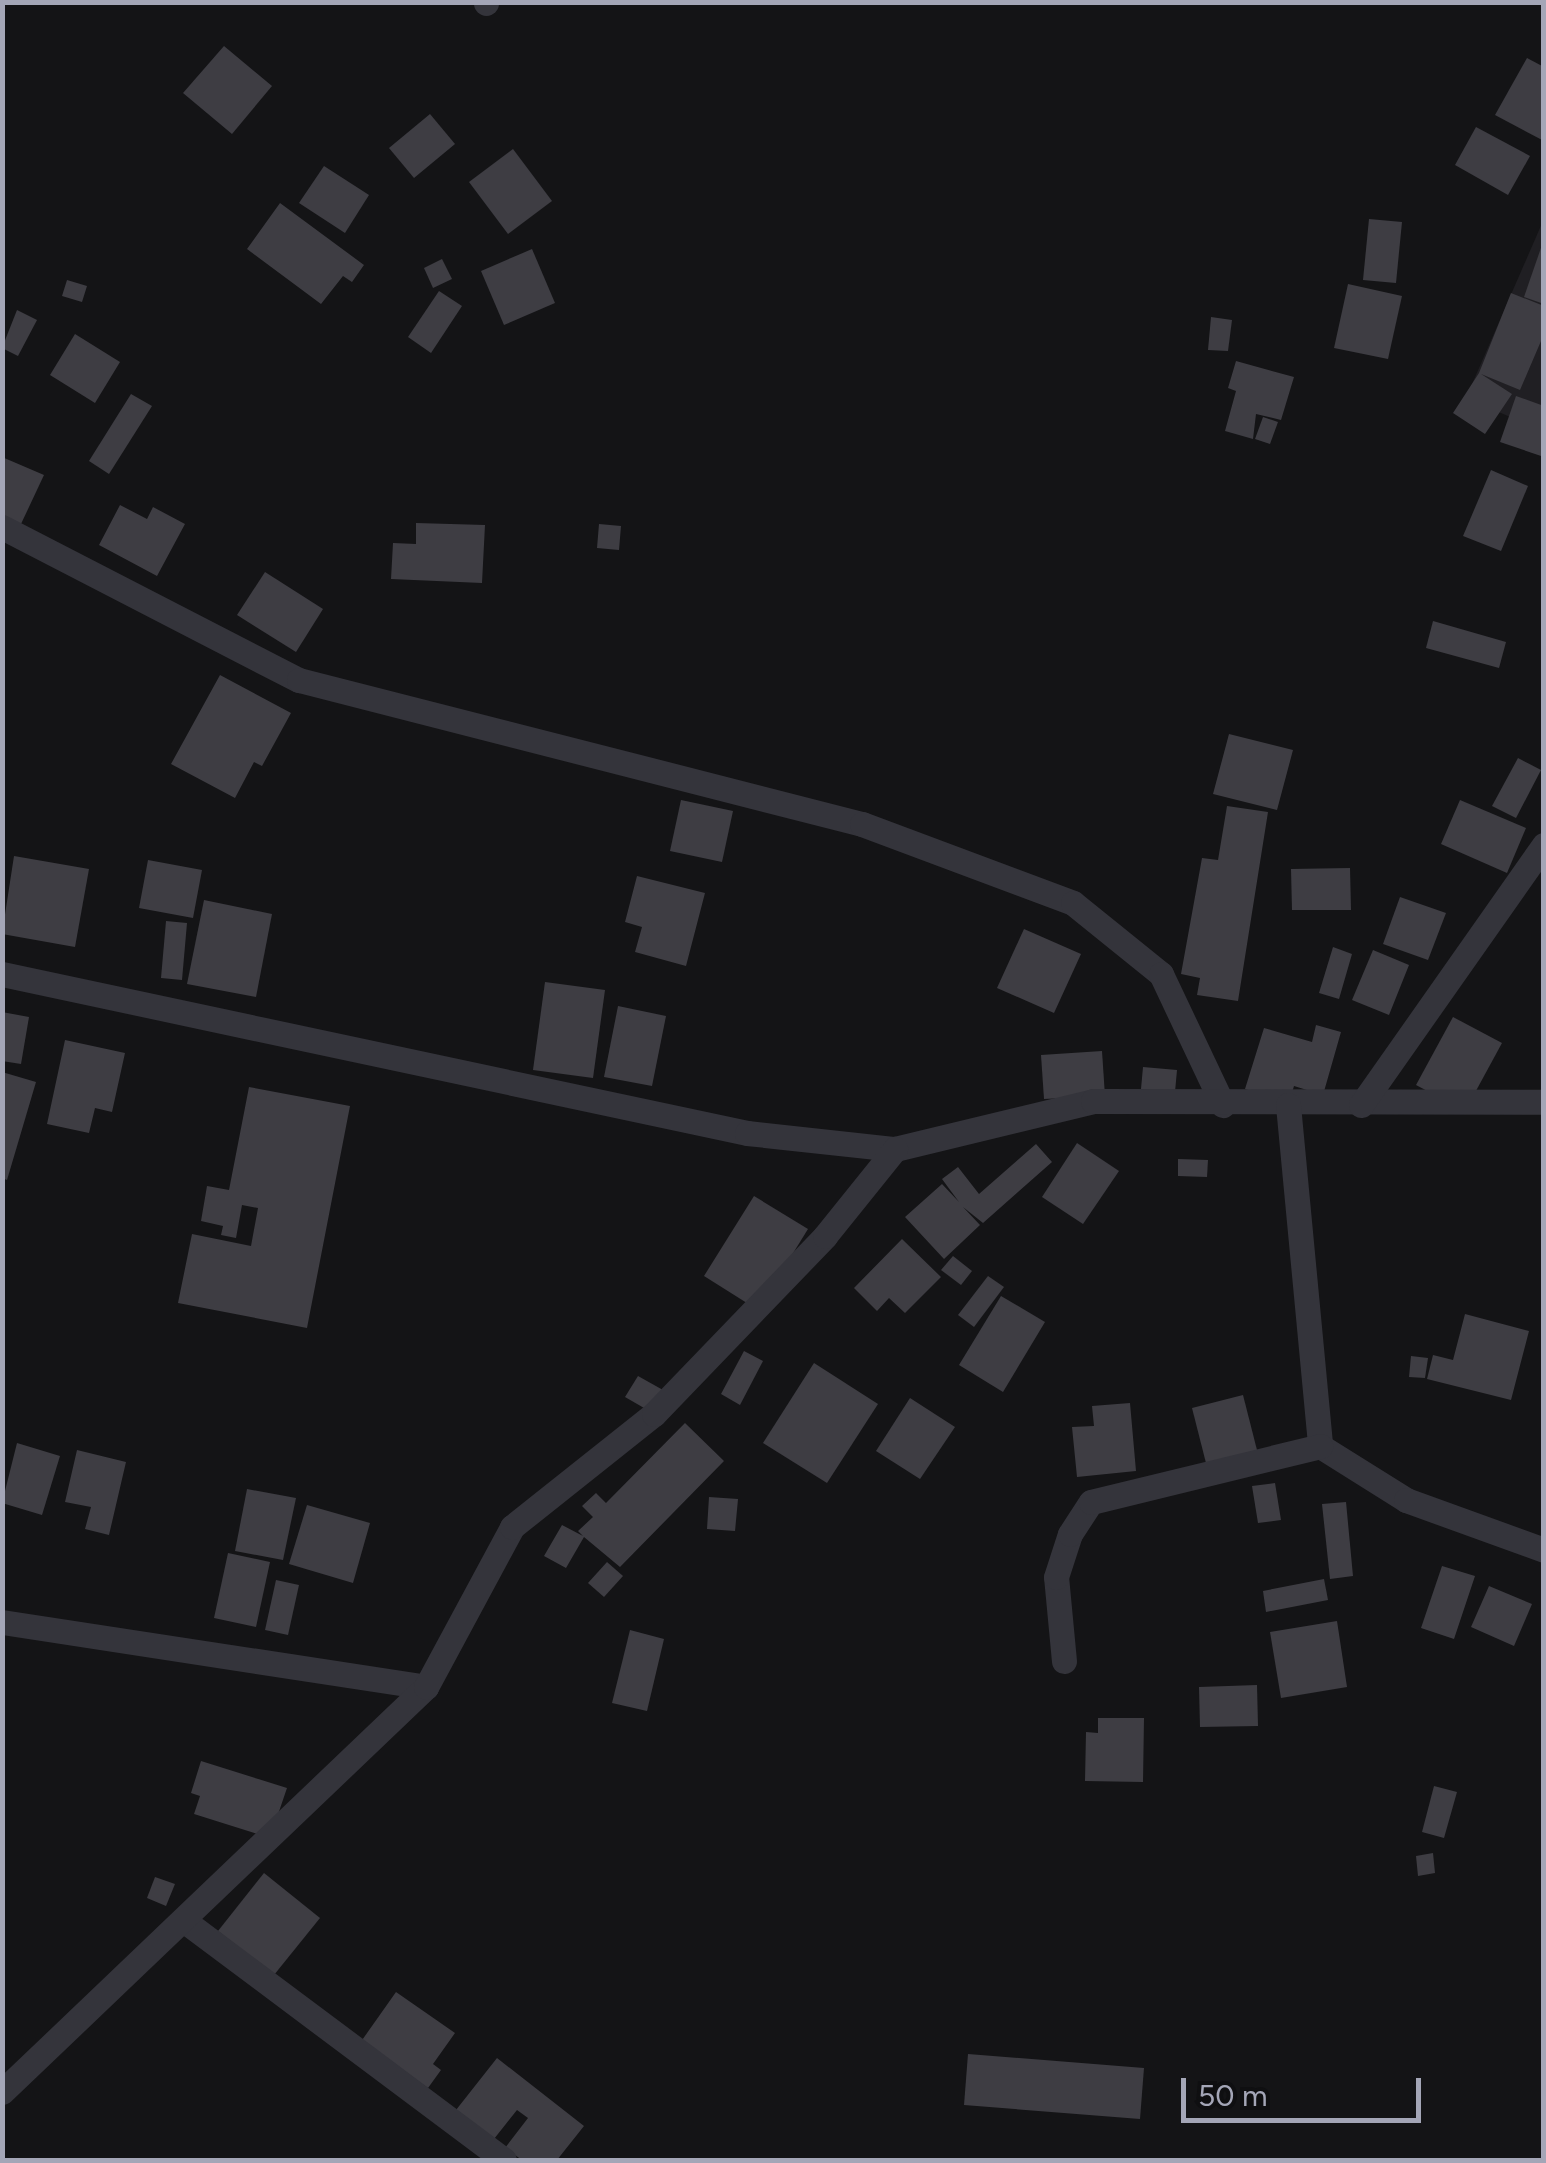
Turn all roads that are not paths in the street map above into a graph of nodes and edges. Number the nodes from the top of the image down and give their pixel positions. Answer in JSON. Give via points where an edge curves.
{"nodes":[{"id":1,"x":2,"y":527,"type":"edge"},
{"id":2,"x":1544,"y":846,"type":"edge"},
{"id":3,"x":2,"y":974,"type":"edge"},
{"id":4,"x":1544,"y":1102,"type":"edge"},
{"id":5,"x":1224,"y":1105,"type":"junction"},
{"id":6,"x":1288,"y":1105,"type":"junction"},
{"id":7,"x":1361,"y":1105,"type":"junction"},
{"id":8,"x":895,"y":1148,"type":"junction"},
{"id":9,"x":1320,"y":1446,"type":"junction"},
{"id":10,"x":1544,"y":1550,"type":"edge"},
{"id":11,"x":2,"y":1622,"type":"edge"},
{"id":12,"x":1064,"y":1661,"type":"dead end"},
{"id":13,"x":426,"y":1688,"type":"junction"},
{"id":14,"x":186,"y":1922,"type":"junction"},
{"id":15,"x":2,"y":2092,"type":"edge"},
{"id":16,"x":504,"y":2160,"type":"edge"}],
"edges":[{"from":1,"to":5,"type":"street","via":[[299,680],[862,824],[1073,903],[1161,974]]},
{"from":2,"to":7,"type":"street"},
{"from":3,"to":8,"type":"street","via":[[747,1133]]},
{"from":4,"to":7,"type":"street"},
{"from":5,"to":6,"type":"street"},
{"from":5,"to":8,"type":"street","via":[[1092,1101]]},
{"from":6,"to":7,"type":"street"},
{"from":6,"to":9,"type":"street"},
{"from":8,"to":13,"type":"street","via":[[825,1236],[654,1414],[512,1527]]},
{"from":9,"to":10,"type":"street","via":[[1406,1500]]},
{"from":9,"to":12,"type":"street","via":[[1092,1502],[1070,1534],[1056,1576]]},
{"from":11,"to":13,"type":"street"},
{"from":13,"to":14,"type":"street"},
{"from":14,"to":15,"type":"street"},
{"from":14,"to":16,"type":"street"}]}
